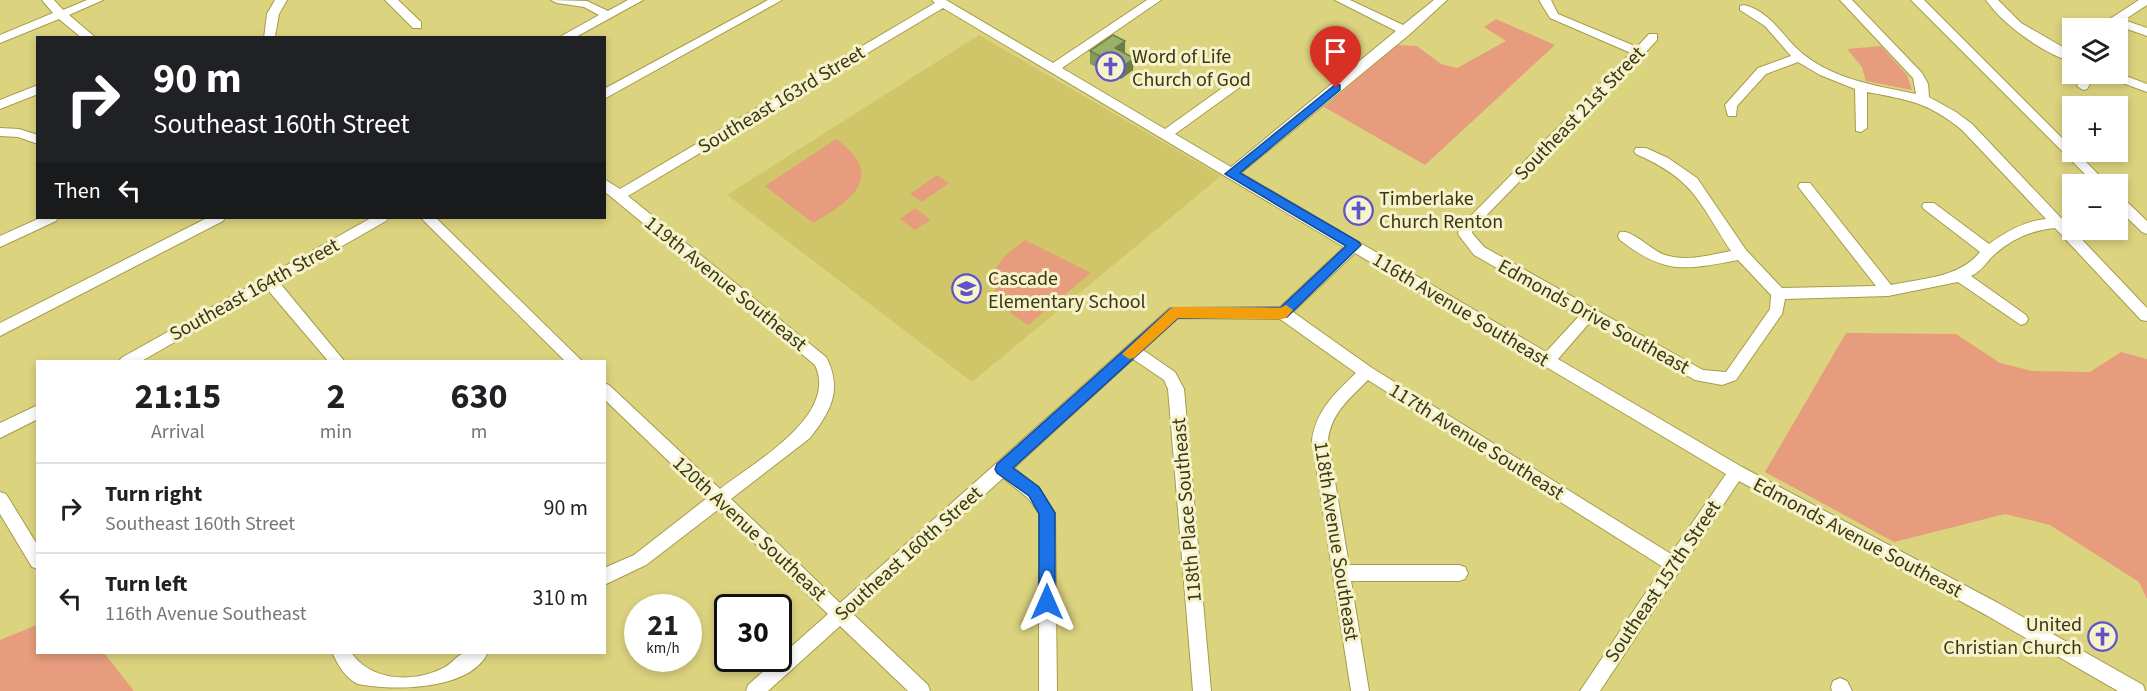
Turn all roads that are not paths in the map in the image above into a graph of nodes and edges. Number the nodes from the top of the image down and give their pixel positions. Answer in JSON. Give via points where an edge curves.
{"nodes":[{"id":1,"x":48,"y":0,"type":"edge"},
{"id":2,"x":97,"y":0,"type":"edge"},
{"id":3,"x":281,"y":0,"type":"edge"},
{"id":4,"x":391,"y":0,"type":"edge"},
{"id":5,"x":557,"y":0,"type":"edge"},
{"id":6,"x":637,"y":0,"type":"edge"},
{"id":7,"x":776,"y":0,"type":"edge"},
{"id":8,"x":1155,"y":0,"type":"edge"},
{"id":9,"x":1341,"y":0,"type":"edge"},
{"id":10,"x":1441,"y":0,"type":"edge"},
{"id":11,"x":1846,"y":0,"type":"edge"},
{"id":12,"x":1917,"y":0,"type":"edge"},
{"id":13,"x":1992,"y":0,"type":"edge"},
{"id":14,"x":2147,"y":0,"type":"edge"},
{"id":15,"x":940,"y":2,"type":"edge"},
{"id":16,"x":1546,"y":4,"type":"edge"},
{"id":17,"x":1744,"y":8,"type":"dead end"},
{"id":18,"x":61,"y":15,"type":"junction"},
{"id":19,"x":607,"y":15,"type":"junction"},
{"id":20,"x":2117,"y":18,"type":"edge"},
{"id":21,"x":417,"y":25,"type":"dead end"},
{"id":22,"x":2128,"y":25,"type":"edge"},
{"id":23,"x":1406,"y":31,"type":"junction"},
{"id":24,"x":2147,"y":32,"type":"edge"},
{"id":25,"x":87,"y":36,"type":"edge"},
{"id":26,"x":266,"y":36,"type":"edge"},
{"id":27,"x":568,"y":36,"type":"edge"},
{"id":28,"x":1653,"y":37,"type":"dead end"},
{"id":29,"x":0,"y":39,"type":"edge"},
{"id":30,"x":2062,"y":49,"type":"edge"},
{"id":31,"x":1639,"y":52,"type":"junction"},
{"id":32,"x":1799,"y":57,"type":"junction"},
{"id":33,"x":1053,"y":69,"type":"junction"},
{"id":34,"x":1243,"y":79,"type":"dead end"},
{"id":35,"x":2128,"y":81,"type":"edge"},
{"id":36,"x":1861,"y":87,"type":"junction"},
{"id":37,"x":2147,"y":88,"type":"edge"},
{"id":38,"x":36,"y":90,"type":"edge"},
{"id":39,"x":606,"y":94,"type":"edge"},
{"id":40,"x":1923,"y":99,"type":"junction"},
{"id":41,"x":0,"y":105,"type":"edge"},
{"id":42,"x":1732,"y":113,"type":"dead end"},
{"id":43,"x":1861,"y":128,"type":"dead end"},
{"id":44,"x":0,"y":132,"type":"edge"},
{"id":45,"x":1165,"y":135,"type":"junction"},
{"id":46,"x":36,"y":139,"type":"edge"},
{"id":47,"x":1641,"y":151,"type":"dead end"},
{"id":48,"x":1232,"y":174,"type":"junction"},
{"id":49,"x":2092,"y":174,"type":"edge"},
{"id":50,"x":606,"y":185,"type":"edge"},
{"id":51,"x":1805,"y":186,"type":"dead end"},
{"id":52,"x":619,"y":195,"type":"junction"},
{"id":53,"x":1929,"y":206,"type":"dead end"},
{"id":54,"x":2128,"y":211,"type":"edge"},
{"id":55,"x":2128,"y":216,"type":"edge"},
{"id":56,"x":2133,"y":216,"type":"junction"},
{"id":57,"x":2062,"y":217,"type":"edge"},
{"id":58,"x":49,"y":219,"type":"edge"},
{"id":59,"x":194,"y":219,"type":"edge"},
{"id":60,"x":216,"y":219,"type":"edge"},
{"id":61,"x":379,"y":219,"type":"edge"},
{"id":62,"x":429,"y":219,"type":"edge"},
{"id":63,"x":2062,"y":222,"type":"edge"},
{"id":64,"x":2147,"y":229,"type":"edge"},
{"id":65,"x":189,"y":232,"type":"junction"},
{"id":66,"x":1625,"y":236,"type":"dead end"},
{"id":67,"x":2082,"y":240,"type":"edge"},
{"id":68,"x":0,"y":242,"type":"edge"},
{"id":69,"x":1470,"y":243,"type":"joint"},
{"id":70,"x":1355,"y":245,"type":"junction"},
{"id":71,"x":1989,"y":251,"type":"junction"},
{"id":72,"x":1741,"y":254,"type":"junction"},
{"id":73,"x":1960,"y":276,"type":"junction"},
{"id":74,"x":269,"y":281,"type":"junction"},
{"id":75,"x":1888,"y":291,"type":"junction"},
{"id":76,"x":1778,"y":294,"type":"junction"},
{"id":77,"x":1283,"y":314,"type":"junction"},
{"id":78,"x":1588,"y":314,"type":"junction"},
{"id":79,"x":2146,"y":316,"type":"edge"},
{"id":80,"x":2021,"y":319,"type":"dead end"},
{"id":81,"x":0,"y":330,"type":"edge"},
{"id":82,"x":1132,"y":351,"type":"junction"},
{"id":83,"x":129,"y":360,"type":"edge"},
{"id":84,"x":336,"y":360,"type":"edge"},
{"id":85,"x":574,"y":360,"type":"edge"},
{"id":86,"x":1548,"y":362,"type":"junction"},
{"id":87,"x":1367,"y":372,"type":"junction"},
{"id":88,"x":606,"y":391,"type":"edge"},
{"id":89,"x":36,"y":412,"type":"edge"},
{"id":90,"x":0,"y":431,"type":"edge"},
{"id":91,"x":1003,"y":469,"type":"junction"},
{"id":92,"x":1736,"y":472,"type":"junction"},
{"id":93,"x":0,"y":499,"type":"edge"},
{"id":94,"x":719,"y":500,"type":"junction"},
{"id":95,"x":36,"y":559,"type":"edge"},
{"id":96,"x":1673,"y":564,"type":"junction"},
{"id":97,"x":1342,"y":573,"type":"junction"},
{"id":98,"x":1459,"y":573,"type":"dead end"},
{"id":99,"x":606,"y":576,"type":"edge"},
{"id":100,"x":841,"y":614,"type":"junction"},
{"id":101,"x":342,"y":654,"type":"edge"},
{"id":102,"x":476,"y":654,"type":"edge"},
{"id":103,"x":755,"y":691,"type":"edge"},
{"id":104,"x":921,"y":691,"type":"edge"},
{"id":105,"x":1048,"y":691,"type":"edge"},
{"id":106,"x":1203,"y":691,"type":"edge"},
{"id":107,"x":1360,"y":691,"type":"edge"},
{"id":108,"x":1588,"y":691,"type":"edge"},
{"id":109,"x":2136,"y":691,"type":"edge"}],
"edges":[{"from":1,"to":18,"type":"street"},
{"from":2,"to":18,"type":"street"},
{"from":3,"to":26,"type":"street"},
{"from":4,"to":21,"type":"street"},
{"from":5,"to":19,"type":"street","via":[[586,4]]},
{"from":6,"to":19,"type":"street"},
{"from":7,"to":39,"type":"street"},
{"from":8,"to":33,"type":"street"},
{"from":9,"to":23,"type":"street"},
{"from":10,"to":23,"type":"street"},
{"from":11,"to":40,"type":"street","via":[[1918,76]]},
{"from":12,"to":49,"type":"street"},
{"from":13,"to":30,"type":"street","via":[[2021,27]]},
{"from":14,"to":20,"type":"street"},
{"from":15,"to":33,"type":"street","name":"116th Avenue Southeast"},
{"from":15,"to":52,"type":"street","name":"Southeast 163rd Street"},
{"from":16,"to":31,"type":"street","via":[[1554,16]]},
{"from":17,"to":32,"type":"street","via":[[1769,23]]},
{"from":18,"to":25,"type":"street"},
{"from":18,"to":29,"type":"street"},
{"from":19,"to":27,"type":"street"},
{"from":22,"to":24,"type":"street"},
{"from":23,"to":48,"type":"street"},
{"from":28,"to":31,"type":"street","name":"Southeast 21st Street"},
{"from":31,"to":69,"type":"street","name":"Southeast 21st Street","via":[[1467,227],[1465,234]]},
{"from":32,"to":36,"type":"street"},
{"from":32,"to":42,"type":"street","via":[[1762,70],[1731,105]]},
{"from":33,"to":45,"type":"street","name":"116th Avenue Southeast"},
{"from":34,"to":45,"type":"street"},
{"from":35,"to":37,"type":"street"},
{"from":36,"to":40,"type":"street"},
{"from":36,"to":43,"type":"street"},
{"from":38,"to":41,"type":"street"},
{"from":40,"to":57,"type":"street","via":[[1967,127]]},
{"from":44,"to":46,"type":"street"},
{"from":45,"to":48,"type":"street","name":"116th Avenue Southeast"},
{"from":47,"to":72,"type":"street","via":[[1691,178],[1706,195]]},
{"from":48,"to":70,"type":"street","name":"116th Avenue Southeast"},
{"from":50,"to":52,"type":"street","name":"119th Avenue Southeast"},
{"from":51,"to":75,"type":"street"},
{"from":52,"to":94,"type":"street","name":"119th Avenue Southeast","via":[[821,361],[828,371],[828,394],[816,419],[804,433]]},
{"from":53,"to":71,"type":"street"},
{"from":54,"to":56,"type":"street"},
{"from":55,"to":56,"type":"street"},
{"from":56,"to":64,"type":"street"},
{"from":58,"to":68,"type":"street"},
{"from":59,"to":65,"type":"street"},
{"from":60,"to":65,"type":"street"},
{"from":61,"to":74,"type":"street","name":"Southeast 164th Street"},
{"from":62,"to":85,"type":"street"},
{"from":63,"to":71,"type":"street","via":[[2037,225],[2013,234]]},
{"from":65,"to":81,"type":"street"},
{"from":66,"to":72,"type":"street","via":[[1643,252],[1671,263]]},
{"from":67,"to":79,"type":"street"},
{"from":69,"to":78,"type":"street","name":"Edmonds Drive Southeast"},
{"from":70,"to":77,"type":"street"},
{"from":70,"to":86,"type":"street","name":"116th Avenue Southeast"},
{"from":71,"to":73,"type":"street","via":[[1975,268]]},
{"from":72,"to":76,"type":"street"},
{"from":73,"to":75,"type":"street"},
{"from":73,"to":80,"type":"street"},
{"from":74,"to":83,"type":"street","name":"Southeast 164th Street"},
{"from":74,"to":84,"type":"street"},
{"from":75,"to":76,"type":"street"},
{"from":76,"to":78,"type":"street","name":"Edmonds Drive Southeast","via":[[1777,310],[1731,376],[1722,379],[1700,376]]},
{"from":77,"to":82,"type":"street","name":"Southeast 160th Street","via":[[1175,312]]},
{"from":77,"to":87,"type":"street","name":"117th Avenue Southeast"},
{"from":78,"to":86,"type":"street"},
{"from":82,"to":91,"type":"street","name":"Southeast 160th Street"},
{"from":82,"to":106,"type":"street","name":"118th Place Southeast","via":[[1170,376],[1176,389]]},
{"from":86,"to":92,"type":"street","name":"116th Avenue Southeast"},
{"from":87,"to":96,"type":"street","name":"117th Avenue Southeast"},
{"from":87,"to":97,"type":"street","name":"118th Avenue Southeast","via":[[1324,415],[1320,428]]},
{"from":88,"to":94,"type":"street","name":"120th Avenue Southeast"},
{"from":89,"to":90,"type":"street"},
{"from":91,"to":100,"type":"street","name":"Southeast 160th Street"},
{"from":91,"to":105,"type":"street","via":[[1034,492],[1047,513]]},
{"from":92,"to":96,"type":"street","name":"Southeast 157th Street"},
{"from":92,"to":109,"type":"street","name":"Edmonds Avenue Southeast"},
{"from":93,"to":95,"type":"street"},
{"from":94,"to":99,"type":"street","via":[[640,561]]},
{"from":94,"to":100,"type":"street","name":"120th Avenue Southeast"},
{"from":96,"to":108,"type":"street","name":"Southeast 157th Street"},
{"from":97,"to":98,"type":"street"},
{"from":97,"to":107,"type":"street","name":"118th Avenue Southeast"},
{"from":100,"to":103,"type":"street","name":"Southeast 160th Street"},
{"from":100,"to":104,"type":"street","name":"120th Avenue Southeast"},
{"from":101,"to":102,"type":"street","via":[[355,672],[378,685],[405,686],[452,673]]}]}
